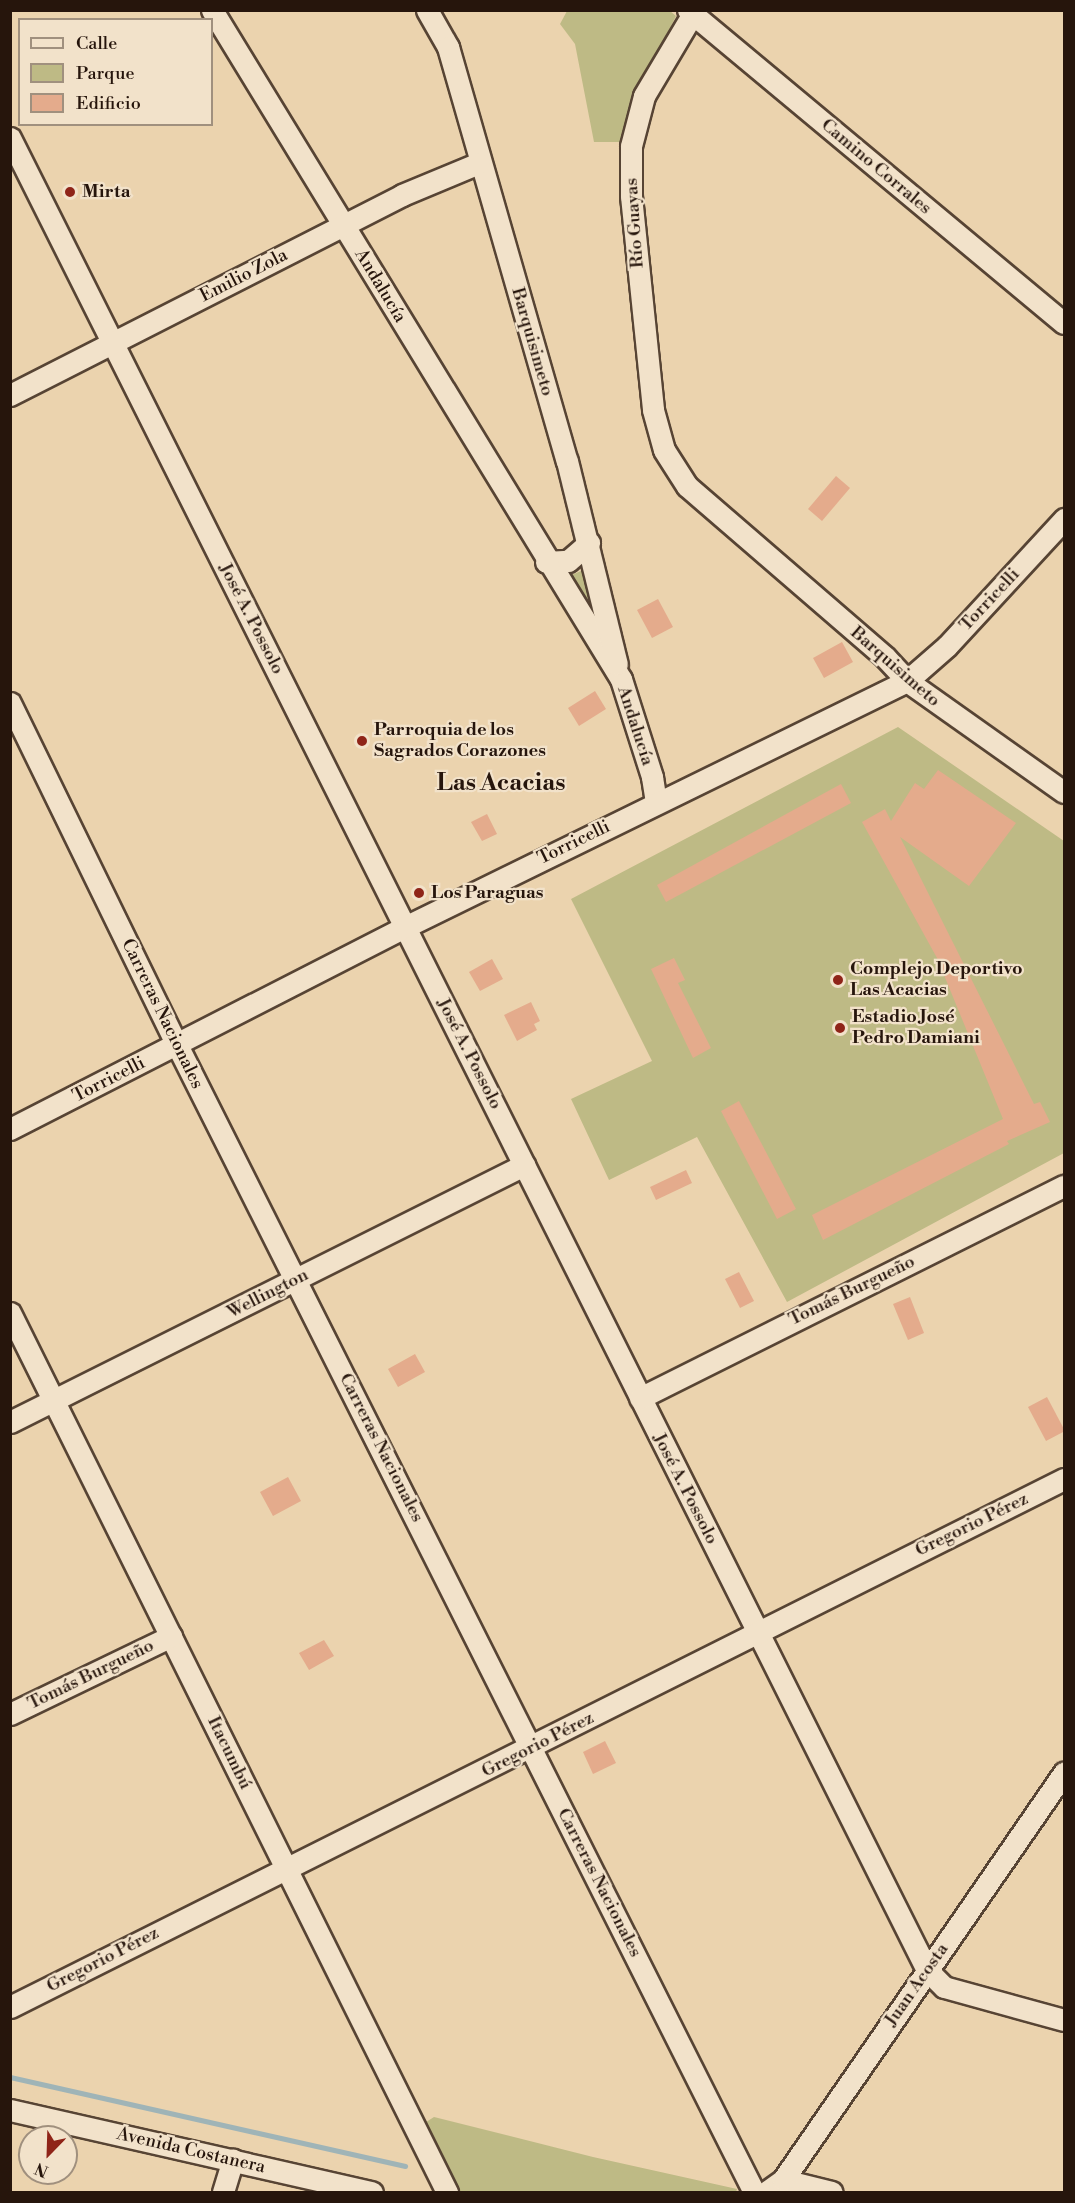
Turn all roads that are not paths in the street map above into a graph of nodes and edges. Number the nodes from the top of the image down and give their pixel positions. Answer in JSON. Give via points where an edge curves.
{"nodes":[{"id":1,"x":212,"y":10,"type":"edge"},
{"id":2,"x":427,"y":10,"type":"edge"},
{"id":3,"x":692,"y":12,"type":"edge"},
{"id":4,"x":10,"y":138,"type":"edge"},
{"id":5,"x":479,"y":163,"type":"junction"},
{"id":6,"x":344,"y":226,"type":"junction"},
{"id":7,"x":1065,"y":323,"type":"edge"},
{"id":8,"x":113,"y":343,"type":"junction"},
{"id":9,"x":10,"y":395,"type":"edge"},
{"id":10,"x":664,"y":450,"type":"joint"},
{"id":11,"x":1065,"y":519,"type":"edge"},
{"id":12,"x":589,"y":543,"type":"junction"},
{"id":13,"x":546,"y":562,"type":"junction"},
{"id":14,"x":621,"y":679,"type":"junction"},
{"id":15,"x":908,"y":681,"type":"junction"},
{"id":16,"x":10,"y":703,"type":"edge"},
{"id":17,"x":1065,"y":792,"type":"edge"},
{"id":18,"x":656,"y":803,"type":"junction"},
{"id":19,"x":405,"y":927,"type":"junction"},
{"id":20,"x":177,"y":1045,"type":"junction"},
{"id":21,"x":10,"y":1130,"type":"edge"},
{"id":22,"x":524,"y":1165,"type":"junction"},
{"id":23,"x":1065,"y":1186,"type":"edge"},
{"id":24,"x":297,"y":1280,"type":"junction"},
{"id":25,"x":10,"y":1313,"type":"edge"},
{"id":26,"x":640,"y":1398,"type":"junction"},
{"id":27,"x":55,"y":1401,"type":"junction"},
{"id":28,"x":10,"y":1422,"type":"edge"},
{"id":29,"x":1065,"y":1479,"type":"edge"},
{"id":30,"x":756,"y":1631,"type":"junction"},
{"id":31,"x":171,"y":1636,"type":"junction"},
{"id":32,"x":10,"y":1714,"type":"edge"},
{"id":33,"x":532,"y":1749,"type":"junction"},
{"id":34,"x":1065,"y":1773,"type":"edge"},
{"id":35,"x":286,"y":1868,"type":"junction"},
{"id":36,"x":927,"y":1970,"type":"junction"},
{"id":37,"x":10,"y":2007,"type":"edge"},
{"id":38,"x":1065,"y":2020,"type":"edge"},
{"id":39,"x":10,"y":2110,"type":"edge"},
{"id":40,"x":232,"y":2160,"type":"junction"},
{"id":41,"x":774,"y":2186,"type":"edge"},
{"id":42,"x":223,"y":2193,"type":"edge"},
{"id":43,"x":372,"y":2193,"type":"edge"},
{"id":44,"x":447,"y":2193,"type":"edge"},
{"id":45,"x":754,"y":2193,"type":"edge"},
{"id":46,"x":832,"y":2193,"type":"edge"}],
"edges":[{"from":1,"to":6,"type":"street","name":"Andalucía"},
{"from":2,"to":5,"type":"street","name":"Barquisimeto","via":[[448,47]]},
{"from":3,"to":7,"type":"street","name":"Camino Corrales"},
{"from":3,"to":10,"type":"street","name":"Río Guayas","via":[[644,96],[632,146],[631,196],[653,410]]},
{"from":4,"to":8,"type":"street","name":"José A. Possolo"},
{"from":5,"to":6,"type":"street","name":"Emilio Zola","via":[[460,168]]},
{"from":5,"to":12,"type":"street","name":"Barquisimeto"},
{"from":6,"to":8,"type":"street","name":"Emilio Zola"},
{"from":6,"to":13,"type":"street","name":"Andalucía"},
{"from":8,"to":9,"type":"street","name":"Emilio Zola"},
{"from":8,"to":19,"type":"street","name":"José A. Possolo"},
{"from":10,"to":15,"type":"street","name":"Barquisimeto","via":[[687,486]]},
{"from":11,"to":15,"type":"street","name":"Torricelli","via":[[947,646]]},
{"from":12,"to":13,"type":"street","via":[[568,561]]},
{"from":12,"to":14,"type":"street","name":"Barquisimeto"},
{"from":13,"to":14,"type":"street","name":"Andalucía"},
{"from":14,"to":18,"type":"street","name":"Andalucía","via":[[652,777]]},
{"from":15,"to":17,"type":"street","name":"Barquisimeto"},
{"from":15,"to":18,"type":"street","name":"Torricelli"},
{"from":16,"to":20,"type":"street","name":"Carreras Nacionales"},
{"from":18,"to":19,"type":"street","name":"Torricelli"},
{"from":19,"to":20,"type":"street","name":"Torricelli"},
{"from":19,"to":22,"type":"street","name":"José A. Possolo"},
{"from":20,"to":21,"type":"street","name":"Torricelli"},
{"from":20,"to":24,"type":"street","name":"Carreras Nacionales"},
{"from":22,"to":24,"type":"street","name":"Wellington"},
{"from":22,"to":26,"type":"street","name":"José A. Possolo"},
{"from":23,"to":26,"type":"street","name":"Tomás Burgueño"},
{"from":24,"to":27,"type":"street","name":"Wellington"},
{"from":24,"to":33,"type":"street","name":"Carreras Nacionales"},
{"from":25,"to":27,"type":"street","name":"Itacumbú"},
{"from":26,"to":30,"type":"street","name":"José A. Possolo"},
{"from":27,"to":28,"type":"street","name":"Wellington"},
{"from":27,"to":31,"type":"street","name":"Itacumbú"},
{"from":29,"to":30,"type":"street","name":"Gregorio Pérez"},
{"from":30,"to":33,"type":"street","name":"Gregorio Pérez"},
{"from":30,"to":36,"type":"street","name":"José A. Possolo"},
{"from":31,"to":32,"type":"street","name":"Tomás Burgueño"},
{"from":31,"to":35,"type":"street","name":"Itacumbú"},
{"from":33,"to":35,"type":"street","name":"Gregorio Pérez"},
{"from":33,"to":45,"type":"street","name":"Carreras Nacionales"},
{"from":34,"to":36,"type":"street","name":"Juan Acosta"},
{"from":35,"to":37,"type":"street","name":"Gregorio Pérez"},
{"from":35,"to":44,"type":"street","name":"Itacumbú"},
{"from":36,"to":38,"type":"street","via":[[944,1988]]},
{"from":36,"to":41,"type":"street","name":"Juan Acosta"},
{"from":39,"to":40,"type":"street","name":"Avenida Costanera"},
{"from":40,"to":42,"type":"street"},
{"from":40,"to":43,"type":"street","name":"Avenida Costanera"},
{"from":41,"to":46,"type":"street"}]}
